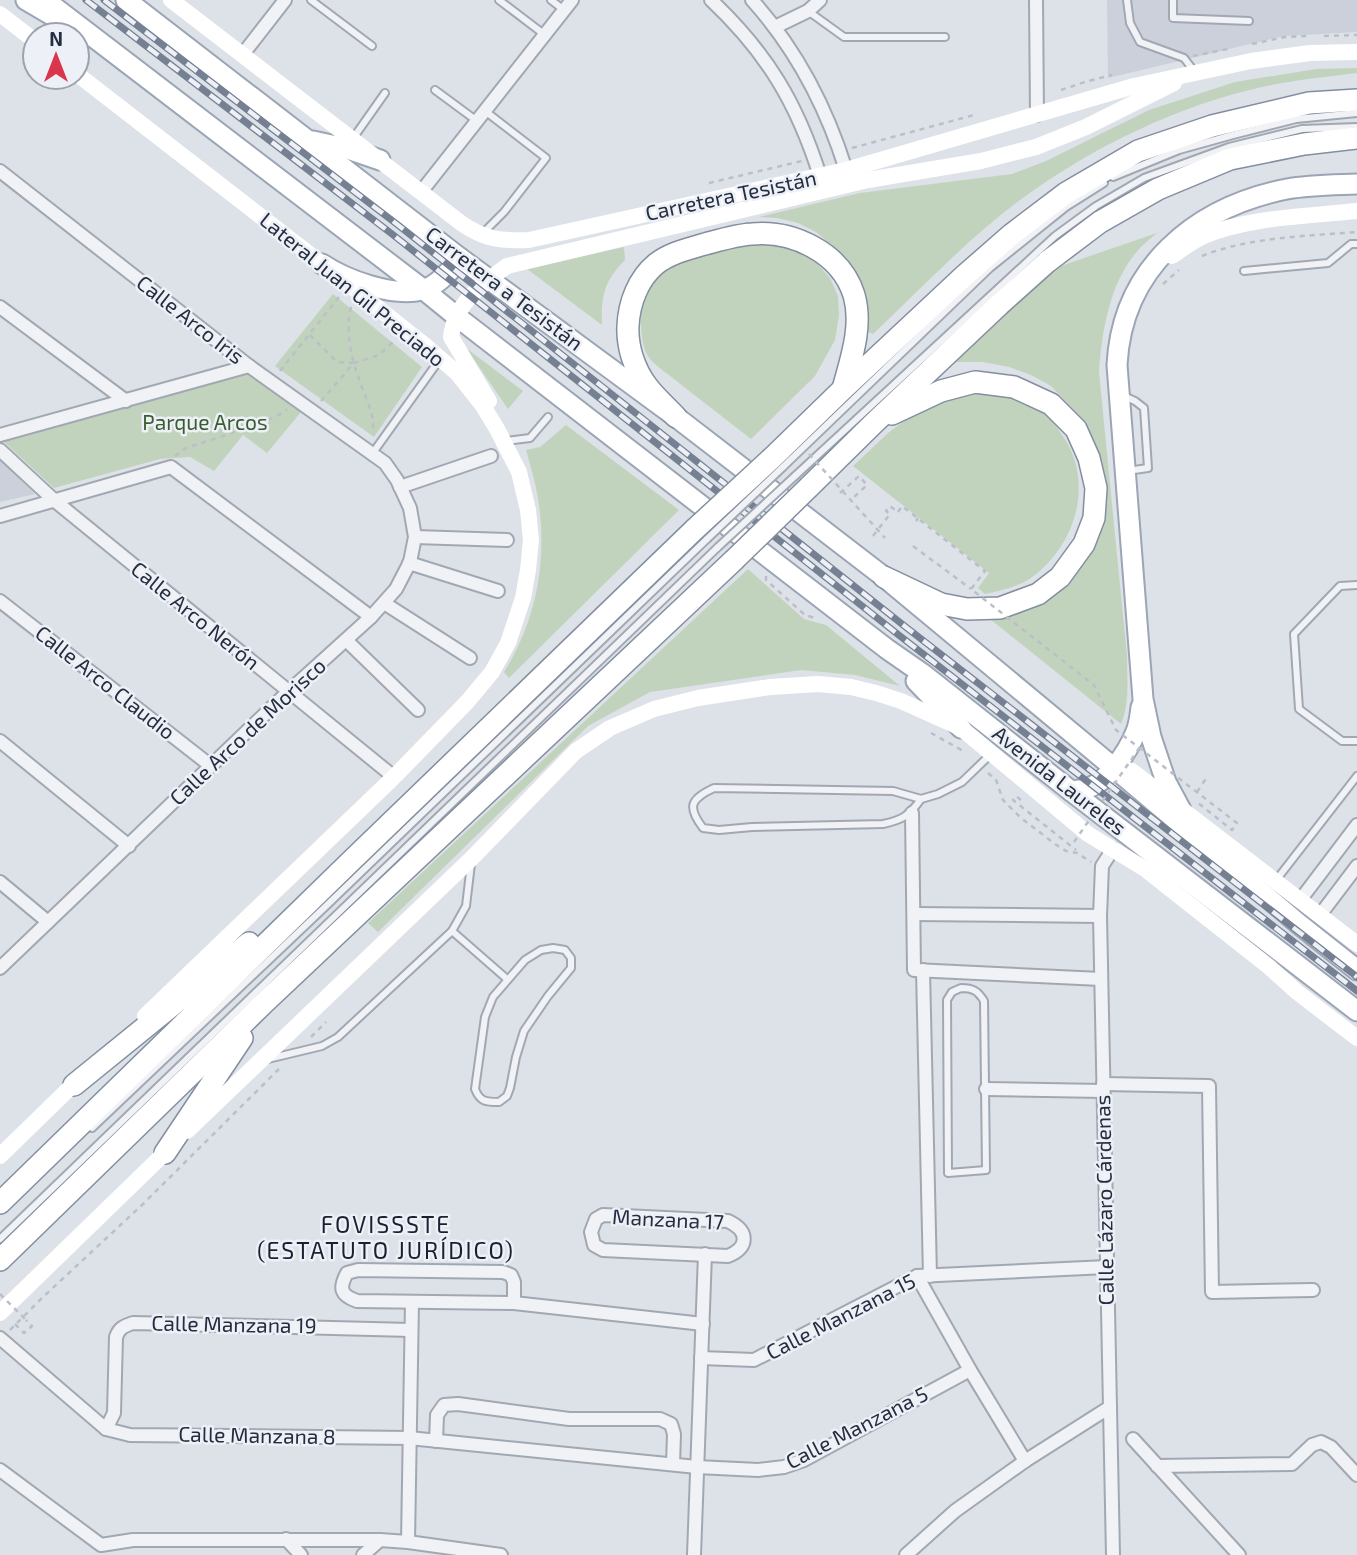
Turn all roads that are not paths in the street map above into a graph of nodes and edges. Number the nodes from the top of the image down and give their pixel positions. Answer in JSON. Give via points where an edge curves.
{"nodes":[{"id":1,"x":26,"y":0,"type":"edge"},
{"id":2,"x":45,"y":0,"type":"edge"},
{"id":3,"x":126,"y":0,"type":"edge"},
{"id":4,"x":145,"y":0,"type":"edge"},
{"id":5,"x":171,"y":0,"type":"edge"},
{"id":6,"x":285,"y":0,"type":"edge"},
{"id":7,"x":312,"y":0,"type":"edge"},
{"id":8,"x":499,"y":0,"type":"edge"},
{"id":9,"x":551,"y":0,"type":"edge"},
{"id":10,"x":711,"y":0,"type":"edge"},
{"id":11,"x":752,"y":0,"type":"edge"},
{"id":12,"x":820,"y":0,"type":"edge"},
{"id":13,"x":1036,"y":0,"type":"edge"},
{"id":14,"x":1127,"y":0,"type":"edge"},
{"id":15,"x":1172,"y":0,"type":"edge"},
{"id":16,"x":568,"y":5,"type":"edge"},
{"id":17,"x":808,"y":11,"type":"junction"},
{"id":18,"x":0,"y":14,"type":"edge"},
{"id":19,"x":63,"y":21,"type":"edge"},
{"id":20,"x":73,"y":21,"type":"edge"},
{"id":21,"x":1249,"y":21,"type":"dead end"},
{"id":22,"x":775,"y":27,"type":"junction"},
{"id":23,"x":21,"y":30,"type":"edge"},
{"id":24,"x":91,"y":35,"type":"edge"},
{"id":25,"x":545,"y":35,"type":"junction"},
{"id":26,"x":945,"y":37,"type":"dead end"},
{"id":27,"x":372,"y":46,"type":"dead end"},
{"id":28,"x":188,"y":48,"type":"junction"},
{"id":29,"x":1357,"y":52,"type":"edge"},
{"id":30,"x":243,"y":54,"type":"junction"},
{"id":31,"x":1195,"y":72,"type":"junction"},
{"id":32,"x":91,"y":85,"type":"edge"},
{"id":33,"x":435,"y":90,"type":"dead end"},
{"id":34,"x":385,"y":93,"type":"dead end"},
{"id":35,"x":1357,"y":100,"type":"edge"},
{"id":36,"x":1357,"y":113,"type":"edge"},
{"id":37,"x":1037,"y":115,"type":"junction"},
{"id":38,"x":481,"y":116,"type":"junction"},
{"id":39,"x":1357,"y":127,"type":"edge"},
{"id":40,"x":1357,"y":138,"type":"edge"},
{"id":41,"x":307,"y":139,"type":"junction"},
{"id":42,"x":352,"y":139,"type":"junction"},
{"id":43,"x":380,"y":160,"type":"junction"},
{"id":44,"x":846,"y":170,"type":"junction"},
{"id":45,"x":0,"y":171,"type":"edge"},
{"id":46,"x":820,"y":176,"type":"junction"},
{"id":47,"x":1357,"y":184,"type":"edge"},
{"id":48,"x":421,"y":192,"type":"junction"},
{"id":49,"x":1357,"y":211,"type":"edge"},
{"id":50,"x":481,"y":235,"type":"junction"},
{"id":51,"x":1357,"y":244,"type":"edge"},
{"id":52,"x":460,"y":258,"type":"junction"},
{"id":53,"x":322,"y":264,"type":"junction"},
{"id":54,"x":1244,"y":271,"type":"dead end"},
{"id":55,"x":489,"y":279,"type":"junction"},
{"id":56,"x":424,"y":290,"type":"junction"},
{"id":57,"x":1129,"y":306,"type":"junction"},
{"id":58,"x":0,"y":307,"type":"edge"},
{"id":59,"x":456,"y":316,"type":"junction"},
{"id":60,"x":440,"y":359,"type":"junction"},
{"id":61,"x":249,"y":366,"type":"junction"},
{"id":62,"x":843,"y":389,"type":"junction"},
{"id":63,"x":126,"y":401,"type":"junction"},
{"id":64,"x":548,"y":417,"type":"dead end"},
{"id":65,"x":676,"y":417,"type":"junction"},
{"id":66,"x":874,"y":423,"type":"junction"},
{"id":67,"x":0,"y":435,"type":"edge"},
{"id":68,"x":500,"y":435,"type":"junction"},
{"id":69,"x":376,"y":449,"type":"junction"},
{"id":70,"x":0,"y":450,"type":"edge"},
{"id":71,"x":491,"y":456,"type":"dead end"},
{"id":72,"x":778,"y":462,"type":"junction"},
{"id":73,"x":385,"y":463,"type":"joint"},
{"id":74,"x":802,"y":482,"type":"junction"},
{"id":75,"x":400,"y":487,"type":"junction"},
{"id":76,"x":55,"y":500,"type":"junction"},
{"id":77,"x":0,"y":516,"type":"edge"},
{"id":78,"x":701,"y":534,"type":"junction"},
{"id":79,"x":415,"y":537,"type":"junction"},
{"id":80,"x":508,"y":540,"type":"dead end"},
{"id":81,"x":726,"y":554,"type":"junction"},
{"id":82,"x":409,"y":562,"type":"junction"},
{"id":83,"x":884,"y":577,"type":"junction"},
{"id":84,"x":1357,"y":585,"type":"edge"},
{"id":85,"x":498,"y":591,"type":"dead end"},
{"id":86,"x":0,"y":601,"type":"edge"},
{"id":87,"x":384,"y":603,"type":"junction"},
{"id":88,"x":371,"y":617,"type":"junction"},
{"id":89,"x":346,"y":640,"type":"junction"},
{"id":90,"x":887,"y":649,"type":"junction"},
{"id":91,"x":470,"y":658,"type":"dead end"},
{"id":92,"x":288,"y":692,"type":"junction"},
{"id":93,"x":1143,"y":699,"type":"junction"},
{"id":94,"x":418,"y":710,"type":"dead end"},
{"id":95,"x":961,"y":729,"type":"junction"},
{"id":96,"x":0,"y":741,"type":"edge"},
{"id":97,"x":1357,"y":741,"type":"edge"},
{"id":98,"x":992,"y":753,"type":"junction"},
{"id":99,"x":211,"y":766,"type":"junction"},
{"id":100,"x":1114,"y":767,"type":"junction"},
{"id":101,"x":1357,"y":776,"type":"edge"},
{"id":102,"x":394,"y":777,"type":"junction"},
{"id":103,"x":1071,"y":791,"type":"junction"},
{"id":104,"x":921,"y":799,"type":"junction"},
{"id":105,"x":1193,"y":804,"type":"junction"},
{"id":106,"x":912,"y":813,"type":"junction"},
{"id":107,"x":1357,"y":825,"type":"edge"},
{"id":108,"x":129,"y":846,"type":"junction"},
{"id":109,"x":1112,"y":849,"type":"junction"},
{"id":110,"x":472,"y":858,"type":"junction"},
{"id":111,"x":349,"y":863,"type":"junction"},
{"id":112,"x":1357,"y":866,"type":"edge"},
{"id":113,"x":1276,"y":881,"type":"junction"},
{"id":114,"x":0,"y":882,"type":"edge"},
{"id":115,"x":1301,"y":899,"type":"junction"},
{"id":116,"x":914,"y":914,"type":"junction"},
{"id":117,"x":1320,"y":915,"type":"junction"},
{"id":118,"x":1100,"y":916,"type":"junction"},
{"id":119,"x":48,"y":922,"type":"junction"},
{"id":120,"x":452,"y":931,"type":"junction"},
{"id":121,"x":1357,"y":944,"type":"edge"},
{"id":122,"x":0,"y":968,"type":"edge"},
{"id":123,"x":918,"y":970,"type":"junction"},
{"id":124,"x":1357,"y":970,"type":"edge"},
{"id":125,"x":508,"y":979,"type":"junction"},
{"id":126,"x":1101,"y":979,"type":"junction"},
{"id":127,"x":265,"y":1002,"type":"junction"},
{"id":128,"x":1357,"y":1011,"type":"edge"},
{"id":129,"x":1357,"y":1038,"type":"edge"},
{"id":130,"x":260,"y":1061,"type":"junction"},
{"id":131,"x":74,"y":1084,"type":"junction"},
{"id":132,"x":1103,"y":1088,"type":"junction"},
{"id":133,"x":986,"y":1089,"type":"junction"},
{"id":134,"x":89,"y":1131,"type":"dead end"},
{"id":135,"x":165,"y":1153,"type":"junction"},
{"id":136,"x":0,"y":1156,"type":"edge"},
{"id":137,"x":0,"y":1203,"type":"edge"},
{"id":138,"x":0,"y":1240,"type":"edge"},
{"id":139,"x":705,"y":1254,"type":"junction"},
{"id":140,"x":0,"y":1260,"type":"edge"},
{"id":141,"x":1107,"y":1267,"type":"junction"},
{"id":142,"x":923,"y":1276,"type":"junction"},
{"id":143,"x":1313,"y":1290,"type":"dead end"},
{"id":144,"x":412,"y":1302,"type":"junction"},
{"id":145,"x":514,"y":1303,"type":"junction"},
{"id":146,"x":1,"y":1313,"type":"edge"},
{"id":147,"x":703,"y":1324,"type":"junction"},
{"id":148,"x":411,"y":1330,"type":"junction"},
{"id":149,"x":0,"y":1338,"type":"edge"},
{"id":150,"x":701,"y":1358,"type":"junction"},
{"id":151,"x":970,"y":1370,"type":"junction"},
{"id":152,"x":1110,"y":1407,"type":"junction"},
{"id":153,"x":106,"y":1429,"type":"junction"},
{"id":154,"x":410,"y":1438,"type":"junction"},
{"id":155,"x":1133,"y":1439,"type":"dead end"},
{"id":156,"x":436,"y":1441,"type":"junction"},
{"id":157,"x":1025,"y":1461,"type":"junction"},
{"id":158,"x":673,"y":1464,"type":"junction"},
{"id":159,"x":697,"y":1466,"type":"junction"},
{"id":160,"x":1157,"y":1466,"type":"junction"},
{"id":161,"x":0,"y":1470,"type":"edge"},
{"id":162,"x":1357,"y":1475,"type":"edge"},
{"id":163,"x":286,"y":1539,"type":"junction"},
{"id":164,"x":380,"y":1539,"type":"junction"},
{"id":165,"x":408,"y":1542,"type":"junction"},
{"id":166,"x":101,"y":1545,"type":"junction"},
{"id":167,"x":91,"y":1555,"type":"edge"},
{"id":168,"x":301,"y":1555,"type":"edge"},
{"id":169,"x":363,"y":1555,"type":"edge"},
{"id":170,"x":501,"y":1555,"type":"edge"},
{"id":171,"x":694,"y":1555,"type":"edge"},
{"id":172,"x":906,"y":1555,"type":"edge"},
{"id":173,"x":1113,"y":1555,"type":"edge"},
{"id":174,"x":1239,"y":1555,"type":"edge"}],
"edges":[{"from":1,"to":19,"type":"main road"},
{"from":2,"to":20,"type":"main road"},
{"from":3,"to":28,"type":"main road","name":"Carretera a Tesistán"},
{"from":4,"to":28,"type":"main road"},
{"from":5,"to":30,"type":"main road","name":"Carretera Tesistán"},
{"from":6,"to":30,"type":"street"},
{"from":7,"to":27,"type":"lane"},
{"from":8,"to":25,"type":"lane"},
{"from":9,"to":16,"type":"lane"},
{"from":10,"to":46,"type":"street","via":[[758,49],[778,79]]},
{"from":11,"to":22,"type":"street"},
{"from":12,"to":17,"type":"street"},
{"from":13,"to":37,"type":"street"},
{"from":14,"to":31,"type":"lane","via":[[1130,23],[1140,41],[1184,58]]},
{"from":15,"to":21,"type":"lane","via":[[1173,18]]},
{"from":16,"to":25,"type":"street"},
{"from":17,"to":22,"type":"street"},
{"from":17,"to":26,"type":"lane","via":[[844,37]]},
{"from":18,"to":23,"type":"main road"},
{"from":22,"to":44,"type":"street","via":[[802,65],[827,115]]},
{"from":24,"to":56,"type":"main road"},
{"from":25,"to":38,"type":"street"},
{"from":28,"to":41,"type":"main road","name":"Carretera a Tesistán"},
{"from":29,"to":31,"type":"main road","name":"Carretera Tesistán","via":[[1310,53]]},
{"from":30,"to":42,"type":"main road","name":"Carretera Tesistán"},
{"from":31,"to":37,"type":"main road","name":"Carretera Tesistán"},
{"from":31,"to":55,"type":"main road","via":[[1036,147],[868,180],[574,250],[508,266]]},
{"from":32,"to":53,"type":"main road","name":"Lateral Juan Gil Preciado"},
{"from":33,"to":38,"type":"lane"},
{"from":34,"to":42,"type":"lane"},
{"from":35,"to":62,"type":"highway","via":[[1309,103],[1212,126],[1138,152],[1066,193],[1012,234]]},
{"from":36,"to":72,"type":"lane","via":[[1284,122],[1179,150],[1113,177],[1066,207],[990,268]]},
{"from":37,"to":44,"type":"main road","name":"Carretera Tesistán"},
{"from":38,"to":48,"type":"street"},
{"from":38,"to":50,"type":"lane","via":[[546,158]]},
{"from":39,"to":74,"type":"lane","via":[[1301,130],[1229,148],[1144,178],[1096,206],[1055,236]]},
{"from":40,"to":66,"type":"highway","via":[[1230,159],[1158,189],[1111,215],[1047,262]]},
{"from":41,"to":43,"type":"main road"},
{"from":41,"to":52,"type":"main road","name":"Carretera a Tesistán"},
{"from":42,"to":43,"type":"main road","name":"Carretera Tesistán"},
{"from":43,"to":48,"type":"main road","name":"Carretera Tesistán"},
{"from":44,"to":46,"type":"main road","name":"Carretera Tesistán"},
{"from":45,"to":61,"type":"street","name":"Calle Arco Iris"},
{"from":46,"to":50,"type":"main road","name":"Carretera Tesistán","via":[[529,240],[504,241]]},
{"from":47,"to":57,"type":"main road","via":[[1286,190],[1214,214],[1164,252]]},
{"from":48,"to":50,"type":"main road","name":"Carretera Tesistán"},
{"from":49,"to":57,"type":"main road","via":[[1261,222],[1202,237],[1161,264]]},
{"from":51,"to":54,"type":"lane","via":[[1328,263]]},
{"from":52,"to":55,"type":"main road","name":"Carretera a Tesistán"},
{"from":52,"to":56,"type":"main road"},
{"from":53,"to":56,"type":"main road","via":[[362,284]]},
{"from":53,"to":60,"type":"main road","name":"Lateral Juan Gil Preciado"},
{"from":55,"to":59,"type":"main road"},
{"from":55,"to":65,"type":"main road","name":"Carretera a Tesistán"},
{"from":56,"to":59,"type":"main road"},
{"from":57,"to":93,"type":"main road","via":[[1117,365]]},
{"from":58,"to":63,"type":"street"},
{"from":59,"to":68,"type":"main road","via":[[451,337],[494,409]]},
{"from":59,"to":90,"type":"main road","name":"Avenida Laureles","via":[[762,560]]},
{"from":60,"to":68,"type":"main road","name":"Lateral Juan Gil Preciado","via":[[484,406]]},
{"from":60,"to":69,"type":"lane"},
{"from":61,"to":63,"type":"street"},
{"from":61,"to":69,"type":"street","name":"Calle Arco Iris"},
{"from":62,"to":65,"type":"highway","via":[[857,327],[847,278],[814,247],[770,233],[751,234],[670,256],[655,265],[635,293],[628,340],[633,360],[646,385]]},
{"from":62,"to":72,"type":"highway"},
{"from":63,"to":67,"type":"street"},
{"from":64,"to":68,"type":"lane","via":[[530,438]]},
{"from":65,"to":83,"type":"main road","name":"Carretera a Tesistán"},
{"from":66,"to":74,"type":"highway"},
{"from":66,"to":83,"type":"highway","via":[[941,391],[975,382],[1014,387],[1051,404],[1076,429],[1096,488],[1094,518],[1084,544],[1060,576],[1038,594],[1000,608],[967,608],[941,604]]},
{"from":68,"to":102,"type":"main road","name":"Lateral Juan Gil Preciado","via":[[519,472],[528,510],[530,540],[523,598],[492,673]]},
{"from":69,"to":73,"type":"street","name":"Calle Arco Iris"},
{"from":70,"to":76,"type":"street","name":"Calle Arco Nerón"},
{"from":71,"to":75,"type":"street"},
{"from":72,"to":78,"type":"highway","bridge":true},
{"from":73,"to":75,"type":"street","name":"Calle Arco de Morisco"},
{"from":74,"to":81,"type":"highway","bridge":true},
{"from":75,"to":79,"type":"street","name":"Calle Arco de Morisco","via":[[410,508]]},
{"from":76,"to":77,"type":"street"},
{"from":76,"to":88,"type":"street","via":[[171,467]]},
{"from":76,"to":92,"type":"street","name":"Calle Arco Nerón"},
{"from":78,"to":111,"type":"highway"},
{"from":78,"to":134,"type":"lane","via":[[346,887]]},
{"from":79,"to":80,"type":"street"},
{"from":79,"to":82,"type":"street","name":"Calle Arco de Morisco"},
{"from":81,"to":127,"type":"highway"},
{"from":81,"to":138,"type":"lane"},
{"from":82,"to":85,"type":"street"},
{"from":82,"to":87,"type":"street","name":"Calle Arco de Morisco"},
{"from":83,"to":100,"type":"main road","name":"Avenida Laureles"},
{"from":84,"to":97,"type":"lane","via":[[1340,586],[1294,635],[1299,709],[1342,741]]},
{"from":86,"to":99,"type":"street","name":"Calle Arco Claudio"},
{"from":87,"to":88,"type":"street","name":"Calle Arco de Morisco"},
{"from":87,"to":91,"type":"street"},
{"from":88,"to":89,"type":"street","name":"Calle Arco de Morisco"},
{"from":89,"to":92,"type":"street","name":"Calle Arco de Morisco"},
{"from":89,"to":94,"type":"street"},
{"from":90,"to":95,"type":"main road"},
{"from":90,"to":103,"type":"main road","name":"Avenida Laureles"},
{"from":92,"to":99,"type":"street","name":"Calle Arco de Morisco"},
{"from":92,"to":102,"type":"street","name":"Calle Arco Nerón"},
{"from":93,"to":100,"type":"main road","via":[[1135,735]]},
{"from":93,"to":105,"type":"main road","via":[[1166,782]]},
{"from":95,"to":98,"type":"main road","name":"Avenida Laureles"},
{"from":95,"to":110,"type":"main road","name":"Avenida Laureles","via":[[876,693],[818,684],[770,687],[654,709],[610,728],[576,751]]},
{"from":96,"to":108,"type":"street"},
{"from":98,"to":104,"type":"lane","via":[[962,782]]},
{"from":98,"to":109,"type":"main road","name":"Avenida Laureles"},
{"from":99,"to":108,"type":"street","name":"Calle Arco de Morisco"},
{"from":100,"to":103,"type":"main road","via":[[1100,782]]},
{"from":100,"to":105,"type":"main road","name":"Avenida Laureles","via":[[1132,771]]},
{"from":100,"to":124,"type":"main road","name":"Avenida Laureles"},
{"from":101,"to":113,"type":"lane"},
{"from":102,"to":131,"type":"main road","name":"Lateral Juan Gil Preciado"},
{"from":103,"to":128,"type":"main road","name":"Avenida Laureles"},
{"from":104,"to":106,"type":"lane"},
{"from":104,"to":106,"type":"lane","via":[[893,791],[714,788],[699,795],[694,804],[694,816],[703,828],[719,830],[883,824]]},
{"from":105,"to":113,"type":"main road","name":"Avenida Laureles"},
{"from":106,"to":116,"type":"street"},
{"from":107,"to":115,"type":"street"},
{"from":108,"to":119,"type":"street","name":"Calle Arco de Morisco"},
{"from":109,"to":118,"type":"street","name":"Calle Lázaro Cárdenas","via":[[1102,866]]},
{"from":109,"to":129,"type":"main road","name":"Avenida Laureles","via":[[1145,869]]},
{"from":110,"to":120,"type":"lane","via":[[466,906]]},
{"from":110,"to":130,"type":"main road","name":"Avenida Laureles"},
{"from":111,"to":131,"type":"highway"},
{"from":111,"to":137,"type":"highway"},
{"from":112,"to":117,"type":"street"},
{"from":113,"to":115,"type":"main road","name":"Avenida Laureles"},
{"from":114,"to":119,"type":"street"},
{"from":115,"to":117,"type":"main road","name":"Avenida Laureles"},
{"from":116,"to":118,"type":"street"},
{"from":116,"to":123,"type":"street"},
{"from":117,"to":121,"type":"main road","name":"Avenida Laureles"},
{"from":118,"to":126,"type":"street","name":"Calle Lázaro Cárdenas"},
{"from":119,"to":122,"type":"street","name":"Calle Arco de Morisco"},
{"from":120,"to":125,"type":"lane"},
{"from":120,"to":130,"type":"lane","via":[[338,1037],[321,1046]]},
{"from":123,"to":126,"type":"street"},
{"from":123,"to":142,"type":"street"},
{"from":125,"to":125,"type":"lane","via":[[541,950],[565,950],[571,958],[571,968],[524,1031],[507,1096],[487,1102],[475,1089],[485,1017],[493,997]]},
{"from":126,"to":132,"type":"street","name":"Calle Lázaro Cárdenas"},
{"from":127,"to":135,"type":"highway"},
{"from":127,"to":140,"type":"highway"},
{"from":130,"to":135,"type":"main road","name":"Avenida Laureles"},
{"from":131,"to":136,"type":"main road","name":"Lateral Juan Gil Preciado"},
{"from":132,"to":133,"type":"street"},
{"from":132,"to":141,"type":"street","name":"Calle Lázaro Cárdenas"},
{"from":132,"to":143,"type":"street","via":[[1209,1086],[1212,1292]]},
{"from":133,"to":133,"type":"lane","via":[[984,1001],[971,988],[961,988],[947,1000],[947,1173],[986,1170]]},
{"from":135,"to":146,"type":"main road","name":"Avenida Laureles"},
{"from":139,"to":139,"type":"street","name":"Manzana 17","via":[[603,1250],[594,1245],[591,1232],[603,1215],[738,1225],[743,1233],[738,1251],[728,1256]]},
{"from":139,"to":147,"type":"street"},
{"from":141,"to":142,"type":"street","name":"Calle Manzana 15"},
{"from":141,"to":152,"type":"street","name":"Calle Lázaro Cárdenas"},
{"from":142,"to":150,"type":"street","name":"Calle Manzana 15","via":[[754,1360]]},
{"from":142,"to":151,"type":"street"},
{"from":144,"to":145,"type":"street"},
{"from":144,"to":145,"type":"street","via":[[356,1301],[342,1292],[342,1282],[347,1273],[358,1270],[503,1272],[514,1282]]},
{"from":144,"to":148,"type":"street"},
{"from":145,"to":147,"type":"street"},
{"from":147,"to":150,"type":"street"},
{"from":148,"to":153,"type":"street","name":"Calle Manzana 19","via":[[123,1326],[116,1337],[114,1413]]},
{"from":148,"to":154,"type":"street"},
{"from":149,"to":153,"type":"street"},
{"from":150,"to":159,"type":"street"},
{"from":151,"to":157,"type":"street"},
{"from":151,"to":159,"type":"street","name":"Calle Manzana 5","via":[[804,1460],[758,1470]]},
{"from":152,"to":157,"type":"street"},
{"from":152,"to":173,"type":"street","name":"Calle Lázaro Cárdenas"},
{"from":153,"to":154,"type":"street","name":"Calle Manzana 8","via":[[130,1435]]},
{"from":154,"to":156,"type":"street","name":"Calle Manzana 8"},
{"from":154,"to":165,"type":"street"},
{"from":155,"to":160,"type":"street"},
{"from":156,"to":158,"type":"street","name":"Calle Manzana 5"},
{"from":156,"to":158,"type":"street","via":[[437,1415],[444,1405],[569,1419],[660,1419],[671,1424],[674,1434]]},
{"from":157,"to":172,"type":"street","via":[[955,1511]]},
{"from":158,"to":159,"type":"street","name":"Calle Manzana 5"},
{"from":159,"to":171,"type":"street"},
{"from":160,"to":162,"type":"street","via":[[1292,1464],[1321,1442]]},
{"from":160,"to":174,"type":"street"},
{"from":161,"to":166,"type":"street"},
{"from":163,"to":164,"type":"street"},
{"from":163,"to":166,"type":"street","via":[[133,1539]]},
{"from":163,"to":168,"type":"street"},
{"from":164,"to":165,"type":"street"},
{"from":164,"to":169,"type":"street"},
{"from":165,"to":170,"type":"street"},
{"from":166,"to":167,"type":"street"}]}
